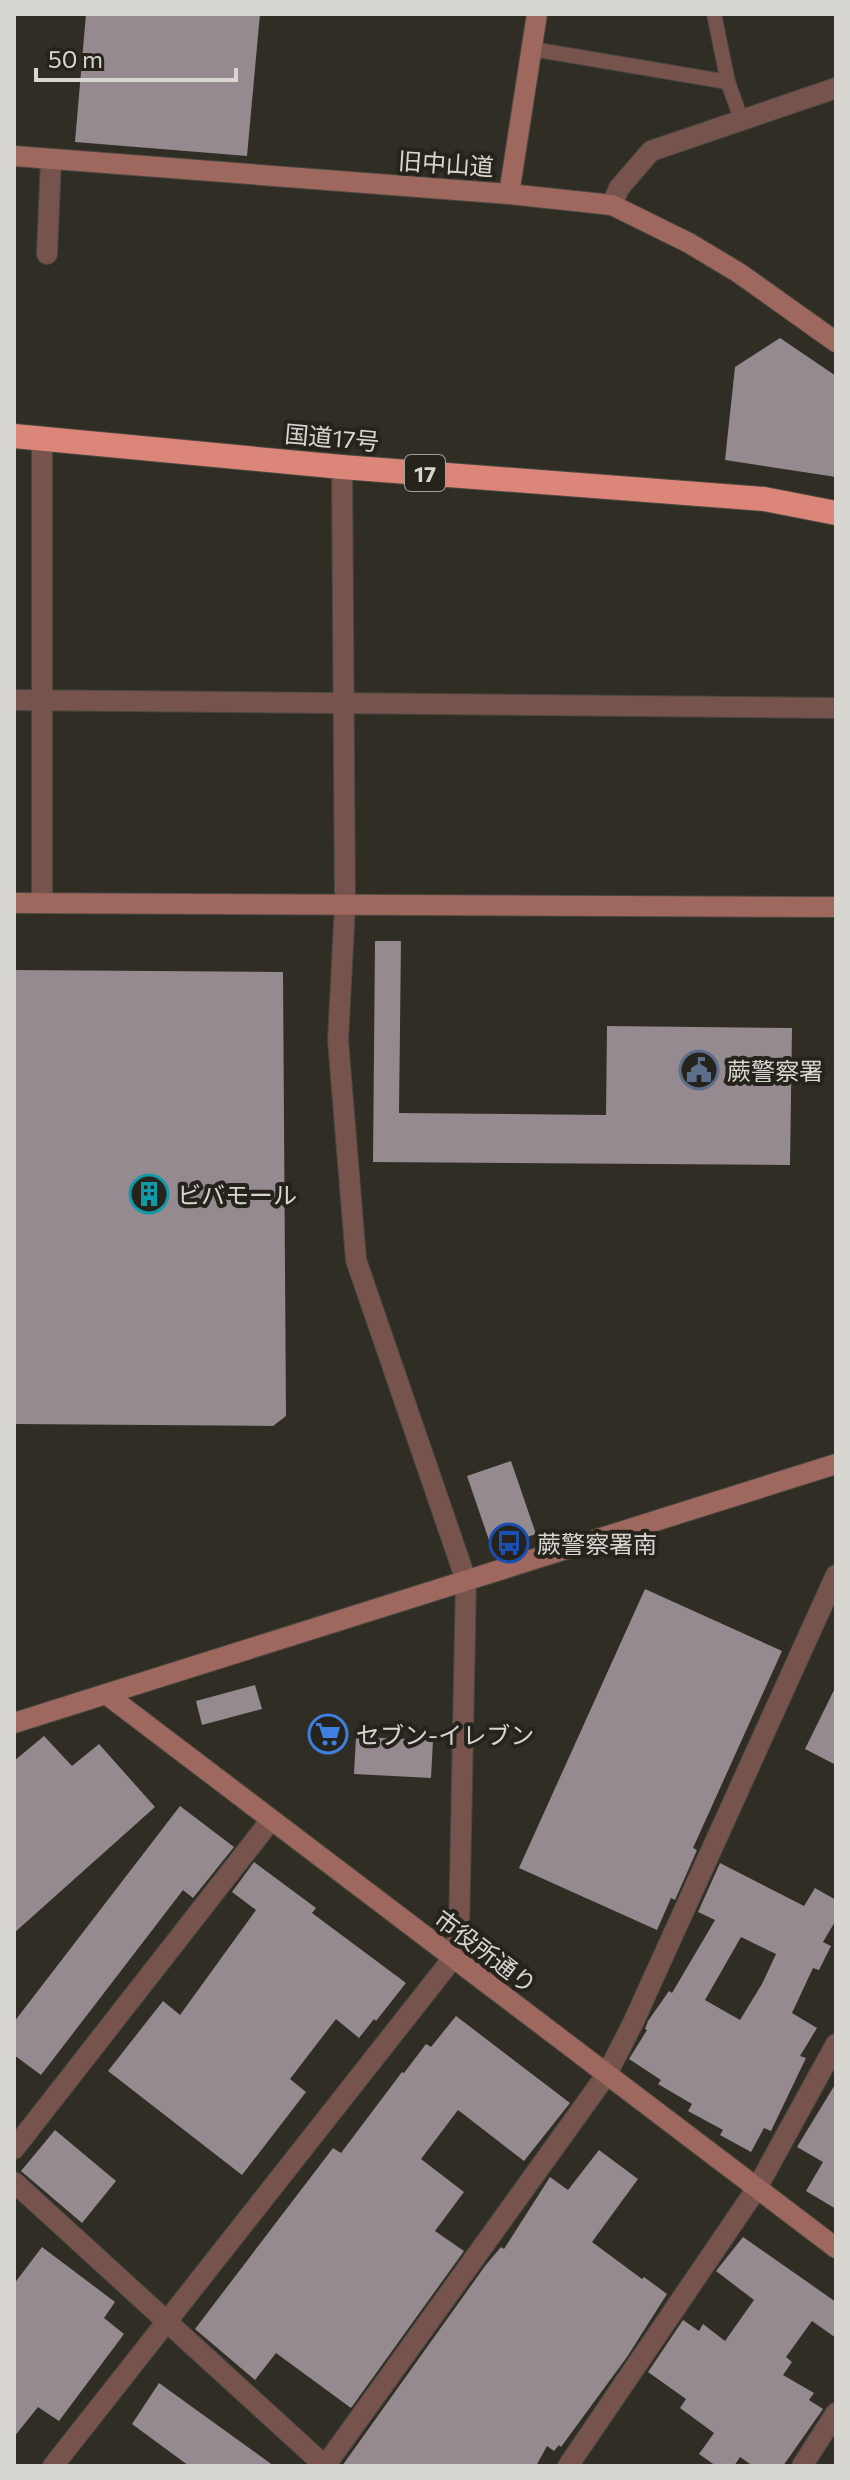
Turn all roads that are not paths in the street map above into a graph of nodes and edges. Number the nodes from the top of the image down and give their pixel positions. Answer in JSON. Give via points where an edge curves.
{"nodes":[{"id":1,"x":537,"y":14,"type":"edge"},
{"id":2,"x":714,"y":14,"type":"edge"},
{"id":3,"x":532,"y":49,"type":"junction"},
{"id":4,"x":728,"y":82,"type":"junction"},
{"id":5,"x":835,"y":90,"type":"edge"},
{"id":6,"x":742,"y":122,"type":"junction"},
{"id":7,"x":14,"y":156,"type":"edge"},
{"id":8,"x":51,"y":159,"type":"junction"},
{"id":9,"x":509,"y":194,"type":"junction"},
{"id":10,"x":612,"y":205,"type":"junction"},
{"id":11,"x":47,"y":254,"type":"dead end"},
{"id":12,"x":836,"y":342,"type":"edge"},
{"id":13,"x":14,"y":436,"type":"edge"},
{"id":14,"x":42,"y":438,"type":"junction"},
{"id":15,"x":342,"y":467,"type":"junction"},
{"id":16,"x":836,"y":513,"type":"edge"},
{"id":17,"x":14,"y":700,"type":"edge"},
{"id":18,"x":44,"y":700,"type":"junction"},
{"id":19,"x":343,"y":702,"type":"junction"},
{"id":20,"x":836,"y":708,"type":"edge"},
{"id":21,"x":14,"y":903,"type":"edge"},
{"id":22,"x":42,"y":903,"type":"junction"},
{"id":23,"x":345,"y":906,"type":"junction"},
{"id":24,"x":836,"y":907,"type":"edge"},
{"id":25,"x":836,"y":1464,"type":"edge"},
{"id":26,"x":836,"y":1575,"type":"edge"},
{"id":27,"x":466,"y":1580,"type":"junction"},
{"id":28,"x":106,"y":1694,"type":"junction"},
{"id":29,"x":14,"y":1723,"type":"edge"},
{"id":30,"x":271,"y":1820,"type":"junction"},
{"id":31,"x":453,"y":1958,"type":"junction"},
{"id":32,"x":836,"y":2044,"type":"edge"},
{"id":33,"x":607,"y":2074,"type":"junction"},
{"id":34,"x":14,"y":2149,"type":"edge"},
{"id":35,"x":14,"y":2182,"type":"edge"},
{"id":36,"x":757,"y":2188,"type":"junction"},
{"id":37,"x":836,"y":2248,"type":"edge"},
{"id":38,"x":165,"y":2321,"type":"junction"},
{"id":39,"x":836,"y":2413,"type":"edge"},
{"id":40,"x":53,"y":2466,"type":"edge"},
{"id":41,"x":568,"y":2466,"type":"edge"},
{"id":42,"x":802,"y":2466,"type":"edge"}],
"edges":[{"from":1,"to":3,"type":"street"},
{"from":2,"to":4,"type":"lane"},
{"from":3,"to":4,"type":"lane"},
{"from":3,"to":9,"type":"street"},
{"from":4,"to":6,"type":"lane"},
{"from":5,"to":6,"type":"street"},
{"from":6,"to":10,"type":"street","via":[[651,151],[619,188]]},
{"from":7,"to":8,"type":"street","name":"旧中山道"},
{"from":8,"to":9,"type":"street","name":"旧中山道"},
{"from":8,"to":11,"type":"street"},
{"from":9,"to":10,"type":"street","name":"旧中山道"},
{"from":10,"to":12,"type":"street","name":"旧中山道","via":[[739,273]]},
{"from":13,"to":14,"type":"highway","name":"国道17号","number":"17"},
{"from":14,"to":15,"type":"highway","name":"国道17号","number":"17"},
{"from":14,"to":18,"type":"street"},
{"from":15,"to":16,"type":"highway","name":"国道17号","number":"17","via":[[734,496]]},
{"from":15,"to":19,"type":"street"},
{"from":17,"to":18,"type":"street"},
{"from":18,"to":19,"type":"street"},
{"from":18,"to":22,"type":"street"},
{"from":19,"to":20,"type":"street"},
{"from":19,"to":23,"type":"street"},
{"from":21,"to":22,"type":"street"},
{"from":22,"to":23,"type":"street"},
{"from":23,"to":24,"type":"street"},
{"from":23,"to":27,"type":"street","via":[[338,1040],[356,1260]]},
{"from":25,"to":27,"type":"street"},
{"from":26,"to":33,"type":"street"},
{"from":27,"to":28,"type":"street"},
{"from":27,"to":31,"type":"street","via":[[459,1932]]},
{"from":28,"to":29,"type":"street"},
{"from":28,"to":30,"type":"street","name":"市役所通り"},
{"from":30,"to":31,"type":"street","name":"市役所通り"},
{"from":30,"to":34,"type":"street"},
{"from":31,"to":33,"type":"street","name":"市役所通り"},
{"from":31,"to":38,"type":"street"},
{"from":32,"to":36,"type":"street"},
{"from":33,"to":36,"type":"street","name":"市役所通り"},
{"from":33,"to":38,"type":"street","via":[[325,2466]]},
{"from":35,"to":38,"type":"street"},
{"from":36,"to":37,"type":"street","name":"市役所通り"},
{"from":36,"to":41,"type":"street"},
{"from":38,"to":40,"type":"street"},
{"from":39,"to":42,"type":"street"}]}
